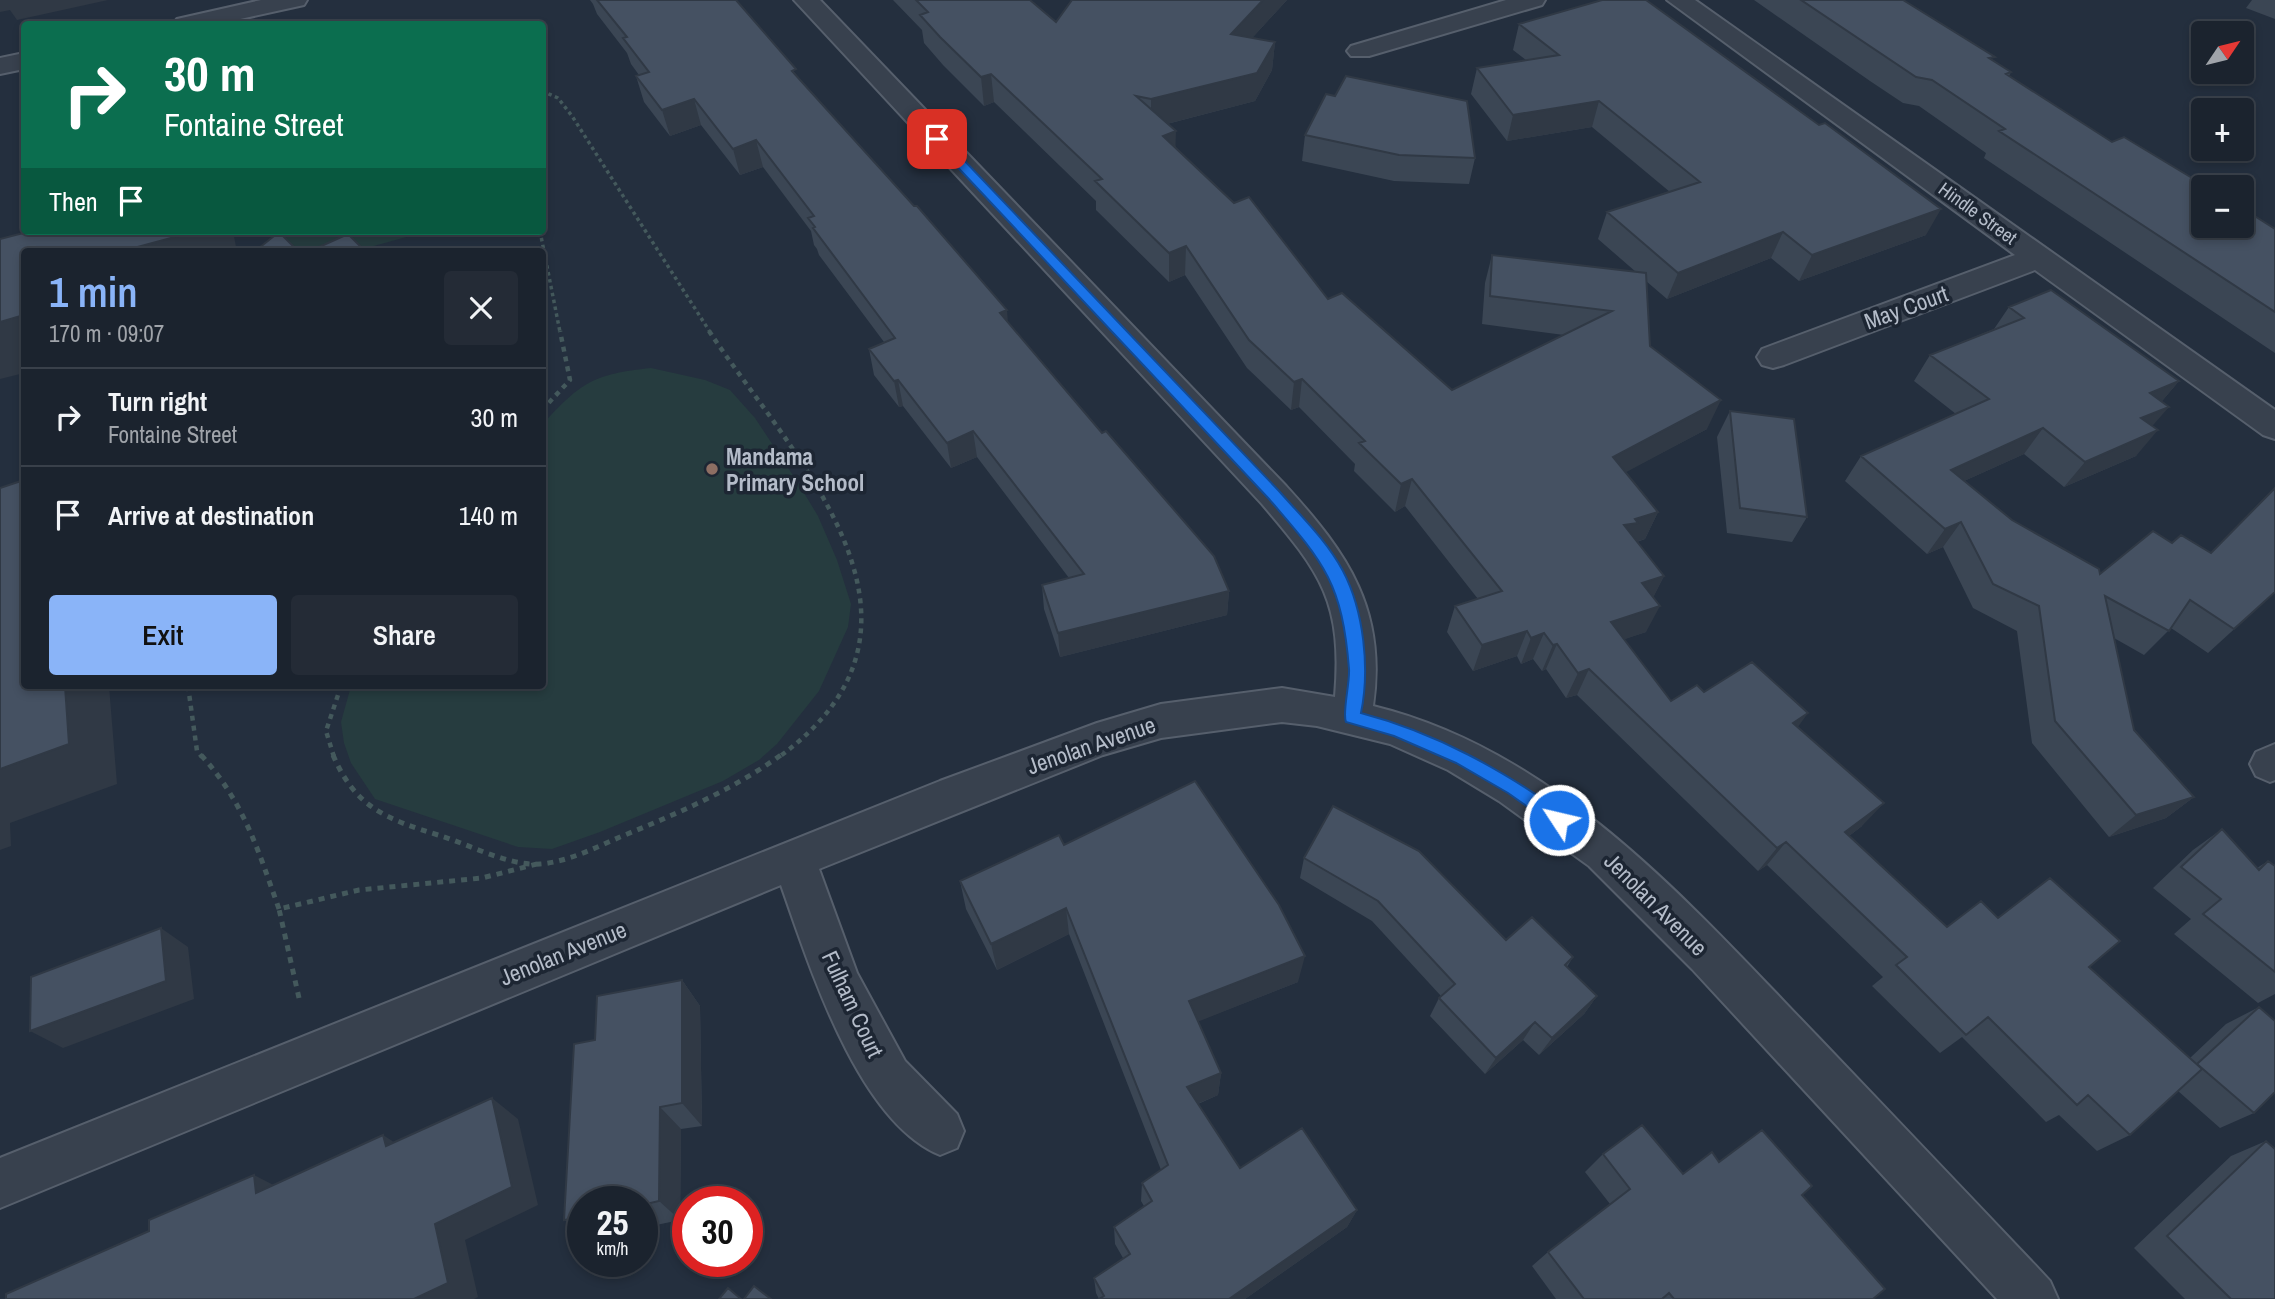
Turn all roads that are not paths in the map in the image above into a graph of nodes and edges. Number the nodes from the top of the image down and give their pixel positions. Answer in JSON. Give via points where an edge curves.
{"nodes":[{"id":1,"x":295,"y":0,"type":"edge"},
{"id":2,"x":806,"y":0,"type":"edge"},
{"id":3,"x":1533,"y":0,"type":"edge"},
{"id":4,"x":1679,"y":0,"type":"edge"},
{"id":5,"x":200,"y":21,"type":"edge"},
{"id":6,"x":1360,"y":51,"type":"dead end"},
{"id":7,"x":21,"y":62,"type":"edge"},
{"id":8,"x":0,"y":66,"type":"edge"},
{"id":9,"x":2040,"y":257,"type":"junction"},
{"id":10,"x":1773,"y":356,"type":"dead end"},
{"id":11,"x":2275,"y":427,"type":"edge"},
{"id":12,"x":1352,"y":717,"type":"junction"},
{"id":13,"x":794,"y":859,"type":"junction"},
{"id":14,"x":940,"y":1132,"type":"dead end"},
{"id":15,"x":0,"y":1183,"type":"edge"},
{"id":16,"x":2032,"y":1299,"type":"edge"}],
"edges":[{"from":1,"to":5,"type":"street"},
{"from":2,"to":12,"type":"street","via":[[1316,544],[1345,594],[1358,686]]},
{"from":3,"to":6,"type":"street"},
{"from":4,"to":9,"type":"street","name":"Hindle Street"},
{"from":7,"to":8,"type":"street"},
{"from":9,"to":10,"type":"street","name":"May Court"},
{"from":9,"to":11,"type":"street","name":"Hindle Street"},
{"from":12,"to":13,"type":"street","name":"Jenolan Avenue","via":[[1282,705],[1161,721],[1084,745]]},
{"from":12,"to":16,"type":"street","name":"Jenolan Avenue","via":[[1398,729],[1462,758],[1514,788],[1604,852],[1708,954]]},
{"from":13,"to":14,"type":"street","name":"Fulham Court","via":[[838,982],[888,1078]]},
{"from":13,"to":15,"type":"street","name":"Jenolan Avenue"}]}
